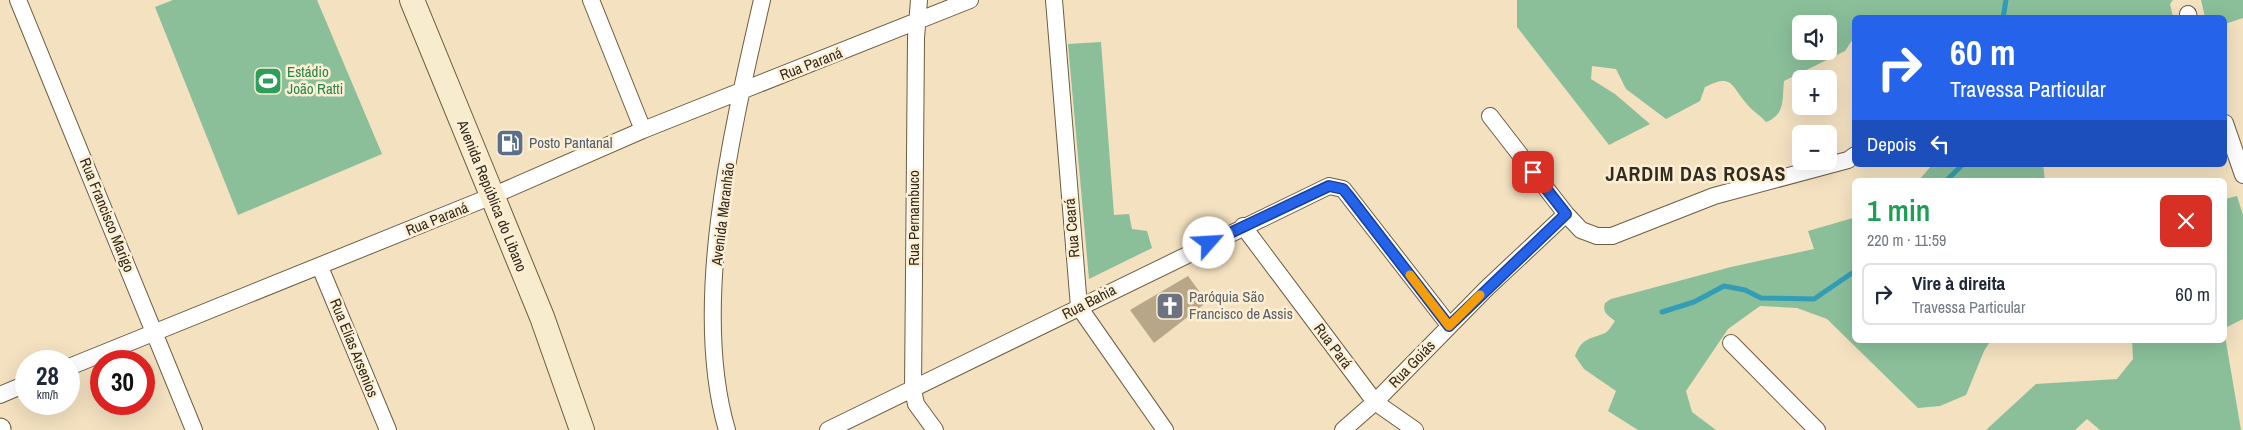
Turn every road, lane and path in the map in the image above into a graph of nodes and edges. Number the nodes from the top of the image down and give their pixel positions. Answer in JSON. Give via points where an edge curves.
{"nodes":[{"id":1,"x":18,"y":0,"type":"edge"},
{"id":2,"x":412,"y":0,"type":"edge"},
{"id":3,"x":590,"y":0,"type":"edge"},
{"id":4,"x":762,"y":0,"type":"edge"},
{"id":5,"x":919,"y":0,"type":"edge"},
{"id":6,"x":970,"y":0,"type":"edge"},
{"id":7,"x":1054,"y":0,"type":"edge"},
{"id":8,"x":916,"y":23,"type":"junction"},
{"id":9,"x":742,"y":91,"type":"junction"},
{"id":10,"x":1490,"y":116,"type":"dead end"},
{"id":11,"x":2227,"y":128,"type":"edge"},
{"id":12,"x":643,"y":130,"type":"junction"},
{"id":13,"x":1852,"y":158,"type":"edge"},
{"id":14,"x":2243,"y":174,"type":"edge"},
{"id":15,"x":492,"y":196,"type":"junction"},
{"id":16,"x":1566,"y":214,"type":"junction"},
{"id":17,"x":1243,"y":226,"type":"junction"},
{"id":18,"x":320,"y":267,"type":"junction"},
{"id":19,"x":1079,"y":307,"type":"junction"},
{"id":20,"x":1449,"y":326,"type":"junction"},
{"id":21,"x":154,"y":332,"type":"junction"},
{"id":22,"x":1731,"y":343,"type":"dead end"},
{"id":23,"x":80,"y":362,"type":"edge"},
{"id":24,"x":15,"y":389,"type":"edge"},
{"id":25,"x":913,"y":390,"type":"junction"},
{"id":26,"x":570,"y":392,"type":"junction"},
{"id":27,"x":0,"y":395,"type":"edge"},
{"id":28,"x":1375,"y":402,"type":"junction"},
{"id":29,"x":194,"y":430,"type":"edge"},
{"id":30,"x":388,"y":430,"type":"edge"},
{"id":31,"x":582,"y":430,"type":"edge"},
{"id":32,"x":588,"y":430,"type":"edge"},
{"id":33,"x":727,"y":430,"type":"edge"},
{"id":34,"x":828,"y":430,"type":"edge"},
{"id":35,"x":935,"y":430,"type":"edge"},
{"id":36,"x":1166,"y":430,"type":"edge"},
{"id":37,"x":1343,"y":430,"type":"edge"},
{"id":38,"x":1415,"y":430,"type":"edge"},
{"id":39,"x":1817,"y":430,"type":"edge"}],
"edges":[{"from":1,"to":21,"type":"street","name":"Rua Francisco Marigo"},
{"from":2,"to":15,"type":"main road","name":"Avenida República do Libano"},
{"from":3,"to":12,"type":"street"},
{"from":4,"to":9,"type":"street","name":"Avenida Maranhão"},
{"from":5,"to":8,"type":"street","name":"Rua Pernambuco"},
{"from":6,"to":8,"type":"street","name":"Rua Paraná"},
{"from":7,"to":19,"type":"street","name":"Rua Ceará"},
{"from":8,"to":9,"type":"street","name":"Rua Paraná"},
{"from":8,"to":25,"type":"street","name":"Rua Pernambuco"},
{"from":9,"to":12,"type":"street","name":"Rua Paraná"},
{"from":9,"to":33,"type":"street","name":"Avenida Maranhão","via":[[724,194],[713,301],[716,375]]},
{"from":10,"to":16,"type":"street"},
{"from":11,"to":14,"type":"street"},
{"from":12,"to":15,"type":"street","name":"Rua Paraná"},
{"from":13,"to":16,"type":"street","via":[[1714,196],[1612,236],[1597,236],[1581,230]]},
{"from":15,"to":18,"type":"street","name":"Rua Paraná"},
{"from":15,"to":26,"type":"main road","name":"Avenida República do Libano"},
{"from":16,"to":20,"type":"street","name":"Rua Goiás"},
{"from":17,"to":19,"type":"street","name":"Rua Bahia"},
{"from":17,"to":20,"type":"street","name":"Rua Bahia","via":[[1329,186],[1343,189]]},
{"from":17,"to":28,"type":"street","name":"Rua Pará"},
{"from":18,"to":21,"type":"street","name":"Rua Paraná"},
{"from":18,"to":30,"type":"street","name":"Rua Elias Arsenios"},
{"from":19,"to":25,"type":"street","name":"Rua Bahia"},
{"from":19,"to":36,"type":"street"},
{"from":20,"to":28,"type":"street","name":"Rua Goiás"},
{"from":21,"to":23,"type":"street","name":"Rua Paraná"},
{"from":21,"to":29,"type":"street","name":"Rua Francisco Marigo"},
{"from":22,"to":39,"type":"street"},
{"from":24,"to":27,"type":"street"},
{"from":25,"to":34,"type":"street","name":"Rua Bahia"},
{"from":25,"to":35,"type":"street","name":"Rua Pernambuco","via":[[916,404]]},
{"from":26,"to":31,"type":"main road","name":"Avenida República do Libano"},
{"from":26,"to":32,"type":"main road","name":"Avenida República do Libano"},
{"from":28,"to":37,"type":"street","name":"Rua Goiás"},
{"from":28,"to":38,"type":"street","name":"Rua Pará"}]}
